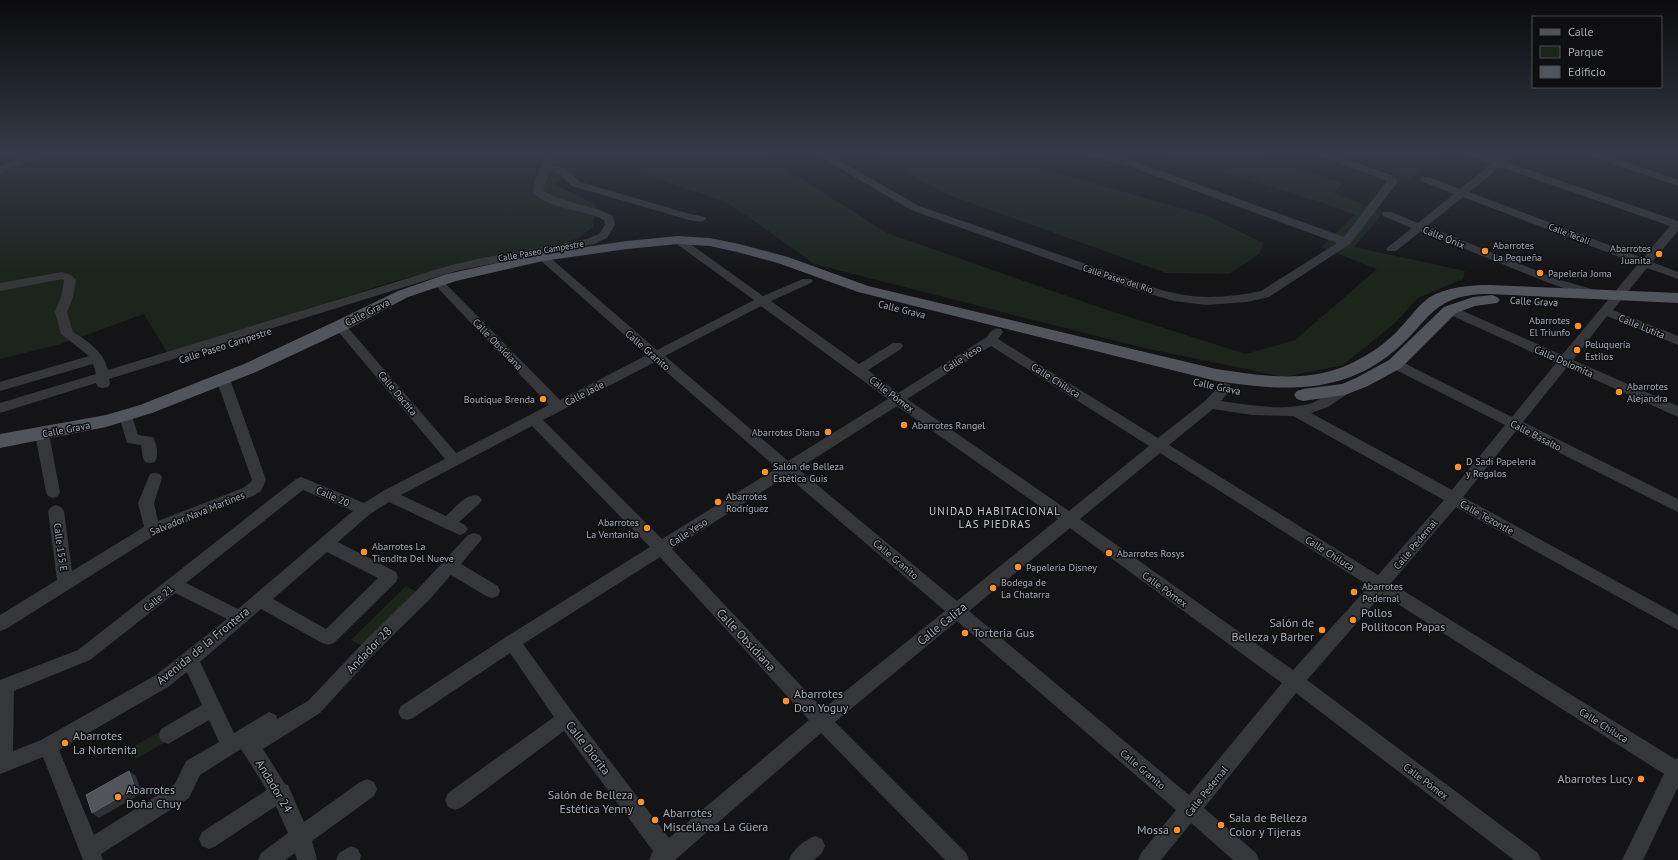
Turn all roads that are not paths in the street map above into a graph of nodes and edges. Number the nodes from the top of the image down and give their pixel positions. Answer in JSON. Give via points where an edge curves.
{"nodes":[{"id":1,"x":540,"y":193,"type":"edge"},
{"id":2,"x":606,"y":193,"type":"edge"},
{"id":3,"x":889,"y":193,"type":"edge"},
{"id":4,"x":1211,"y":193,"type":"edge"},
{"id":5,"x":1384,"y":193,"type":"edge"},
{"id":6,"x":1461,"y":193,"type":"joint"},
{"id":7,"x":1585,"y":193,"type":"edge"},
{"id":8,"x":1387,"y":214,"type":"dead end"},
{"id":9,"x":701,"y":219,"type":"dead end"},
{"id":10,"x":1678,"y":225,"type":"edge"},
{"id":11,"x":1420,"y":227,"type":"junction"},
{"id":12,"x":678,"y":240,"type":"junction"},
{"id":13,"x":1346,"y":242,"type":"junction"},
{"id":14,"x":1392,"y":249,"type":"dead end"},
{"id":15,"x":746,"y":250,"type":"junction"},
{"id":16,"x":543,"y":257,"type":"junction"},
{"id":17,"x":1644,"y":263,"type":"junction"},
{"id":18,"x":1678,"y":276,"type":"edge"},
{"id":19,"x":438,"y":281,"type":"junction"},
{"id":20,"x":807,"y":282,"type":"junction"},
{"id":21,"x":0,"y":287,"type":"edge"},
{"id":22,"x":1591,"y":293,"type":"junction"},
{"id":23,"x":1678,"y":298,"type":"edge"},
{"id":24,"x":761,"y":301,"type":"junction"},
{"id":25,"x":1612,"y":304,"type":"junction"},
{"id":26,"x":1678,"y":308,"type":"edge"},
{"id":27,"x":1450,"y":310,"type":"junction"},
{"id":28,"x":340,"y":326,"type":"junction"},
{"id":29,"x":994,"y":336,"type":"junction"},
{"id":30,"x":1678,"y":342,"type":"edge"},
{"id":31,"x":897,"y":346,"type":"dead end"},
{"id":32,"x":655,"y":356,"type":"junction"},
{"id":33,"x":97,"y":358,"type":"junction"},
{"id":34,"x":1565,"y":361,"type":"junction"},
{"id":35,"x":1395,"y":364,"type":"junction"},
{"id":36,"x":859,"y":370,"type":"junction"},
{"id":37,"x":223,"y":379,"type":"junction"},
{"id":38,"x":103,"y":380,"type":"junction"},
{"id":39,"x":0,"y":387,"type":"edge"},
{"id":40,"x":1225,"y":388,"type":"junction"},
{"id":41,"x":1345,"y":389,"type":"junction"},
{"id":42,"x":897,"y":399,"type":"junction"},
{"id":43,"x":25,"y":404,"type":"junction"},
{"id":44,"x":1210,"y":404,"type":"junction"},
{"id":45,"x":558,"y":406,"type":"junction"},
{"id":46,"x":0,"y":408,"type":"edge"},
{"id":47,"x":1296,"y":411,"type":"junction"},
{"id":48,"x":1678,"y":412,"type":"edge"},
{"id":49,"x":126,"y":416,"type":"junction"},
{"id":50,"x":0,"y":417,"type":"edge"},
{"id":51,"x":533,"y":419,"type":"junction"},
{"id":52,"x":1514,"y":424,"type":"junction"},
{"id":53,"x":42,"y":434,"type":"junction"},
{"id":54,"x":0,"y":442,"type":"edge"},
{"id":55,"x":1159,"y":444,"type":"junction"},
{"id":56,"x":150,"y":458,"type":"dead end"},
{"id":57,"x":455,"y":461,"type":"junction"},
{"id":58,"x":788,"y":468,"type":"junction"},
{"id":59,"x":155,"y":478,"type":"dead end"},
{"id":60,"x":301,"y":483,"type":"joint"},
{"id":61,"x":53,"y":492,"type":"dead end"},
{"id":62,"x":388,"y":495,"type":"junction"},
{"id":63,"x":1453,"y":499,"type":"junction"},
{"id":64,"x":474,"y":500,"type":"dead end"},
{"id":65,"x":1678,"y":506,"type":"edge"},
{"id":66,"x":365,"y":510,"type":"junction"},
{"id":67,"x":56,"y":511,"type":"dead end"},
{"id":68,"x":1069,"y":519,"type":"junction"},
{"id":69,"x":152,"y":530,"type":"junction"},
{"id":70,"x":474,"y":539,"type":"dead end"},
{"id":71,"x":325,"y":543,"type":"junction"},
{"id":72,"x":662,"y":549,"type":"junction"},
{"id":73,"x":450,"y":566,"type":"junction"},
{"id":74,"x":66,"y":583,"type":"junction"},
{"id":75,"x":1381,"y":585,"type":"junction"},
{"id":76,"x":181,"y":588,"type":"dead end"},
{"id":77,"x":492,"y":591,"type":"dead end"},
{"id":78,"x":259,"y":600,"type":"junction"},
{"id":79,"x":958,"y":611,"type":"junction"},
{"id":80,"x":240,"y":618,"type":"junction"},
{"id":81,"x":1678,"y":623,"type":"edge"},
{"id":82,"x":0,"y":624,"type":"edge"},
{"id":83,"x":512,"y":642,"type":"junction"},
{"id":84,"x":190,"y":660,"type":"junction"},
{"id":85,"x":1295,"y":682,"type":"junction"},
{"id":86,"x":2,"y":687,"type":"edge"},
{"id":87,"x":213,"y":708,"type":"junction"},
{"id":88,"x":408,"y":712,"type":"dead end"},
{"id":89,"x":566,"y":719,"type":"junction"},
{"id":90,"x":269,"y":721,"type":"dead end"},
{"id":91,"x":822,"y":721,"type":"junction"},
{"id":92,"x":168,"y":735,"type":"dead end"},
{"id":93,"x":241,"y":742,"type":"junction"},
{"id":94,"x":48,"y":746,"type":"junction"},
{"id":95,"x":2,"y":764,"type":"edge"},
{"id":96,"x":1677,"y":770,"type":"edge"},
{"id":97,"x":367,"y":788,"type":"dead end"},
{"id":98,"x":281,"y":792,"type":"junction"},
{"id":99,"x":455,"y":800,"type":"dead end"},
{"id":100,"x":1191,"y":809,"type":"junction"},
{"id":101,"x":302,"y":836,"type":"junction"},
{"id":102,"x":209,"y":839,"type":"dead end"},
{"id":103,"x":815,"y":846,"type":"dead end"},
{"id":104,"x":92,"y":854,"type":"edge"},
{"id":105,"x":663,"y":857,"type":"edge"},
{"id":106,"x":268,"y":860,"type":"edge"},
{"id":107,"x":307,"y":860,"type":"edge"},
{"id":108,"x":799,"y":860,"type":"edge"},
{"id":109,"x":959,"y":860,"type":"edge"},
{"id":110,"x":1148,"y":860,"type":"edge"},
{"id":111,"x":1249,"y":860,"type":"edge"},
{"id":112,"x":1531,"y":860,"type":"edge"},
{"id":113,"x":1632,"y":860,"type":"edge"}],
"edges":[{"from":1,"to":38,"type":"street","name":"Calle Paseo Campestre","via":[[554,201],[594,211],[609,218],[610,225],[603,236],[590,242],[477,262],[369,294],[351,304]]},
{"from":2,"to":9,"type":"street","via":[[689,218]]},
{"from":3,"to":13,"type":"street","name":"Calle Paseo del Río","via":[[915,208],[1137,286],[1174,297],[1206,301],[1265,294]]},
{"from":4,"to":13,"type":"street"},
{"from":5,"to":13,"type":"street","name":"Calle Paseo del Río"},
{"from":6,"to":11,"type":"street"},
{"from":6,"to":17,"type":"street","name":"Calle Tecali"},
{"from":7,"to":10,"type":"street"},
{"from":8,"to":11,"type":"street","name":"Calle Ónix"},
{"from":10,"to":17,"type":"street","name":"Calle Pedernal"},
{"from":11,"to":14,"type":"street"},
{"from":11,"to":22,"type":"street","name":"Calle Ónix","via":[[1553,281]]},
{"from":12,"to":15,"type":"main road","name":"Calle Grava","via":[[710,242]]},
{"from":12,"to":16,"type":"main road","name":"Calle Grava"},
{"from":12,"to":24,"type":"street","name":"Calle Pómex"},
{"from":15,"to":20,"type":"main road","name":"Calle Grava"},
{"from":15,"to":22,"type":"main road","name":"Calle Grava","via":[[863,289],[1216,375],[1285,384],[1309,383],[1347,373],[1372,359],[1404,334],[1435,301],[1459,292],[1505,290]]},
{"from":16,"to":19,"type":"main road","name":"Calle Grava"},
{"from":16,"to":32,"type":"street","name":"Calle Granito"},
{"from":17,"to":18,"type":"street","name":"Calle Tecali"},
{"from":17,"to":25,"type":"street","name":"Calle Pedernal"},
{"from":19,"to":28,"type":"main road","name":"Calle Grava","via":[[403,294]]},
{"from":19,"to":45,"type":"street","name":"Calle Obsidiana"},
{"from":20,"to":24,"type":"street","name":"Calle Jade"},
{"from":20,"to":29,"type":"main road","name":"Calle Grava"},
{"from":21,"to":33,"type":"street","via":[[67,277],[70,280],[61,312],[67,334],[86,345]]},
{"from":22,"to":25,"type":"main road","name":"Calle Grava"},
{"from":23,"to":25,"type":"main road","name":"Calle Grava"},
{"from":24,"to":32,"type":"street","name":"Calle Jade"},
{"from":24,"to":36,"type":"street","name":"Calle Pómex"},
{"from":25,"to":26,"type":"main road","name":"Calle Grava"},
{"from":25,"to":27,"type":"main road","name":"Calle Grava","via":[[1504,300],[1473,302]]},
{"from":25,"to":30,"type":"street","name":"Calle Lutita"},
{"from":25,"to":34,"type":"street","name":"Calle Pedernal"},
{"from":27,"to":34,"type":"street","name":"Calle Dolomita"},
{"from":27,"to":35,"type":"main road","name":"Calle Grava"},
{"from":28,"to":37,"type":"main road","name":"Calle Grava"},
{"from":28,"to":57,"type":"street","name":"Calle Dactita"},
{"from":29,"to":40,"type":"main road","name":"Calle Grava"},
{"from":29,"to":42,"type":"street","name":"Calle Yeso"},
{"from":29,"to":55,"type":"street","name":"Calle Chiluca"},
{"from":31,"to":36,"type":"street"},
{"from":32,"to":45,"type":"street","name":"Calle Jade"},
{"from":32,"to":58,"type":"street","name":"Calle Granito"},
{"from":33,"to":38,"type":"street"},
{"from":33,"to":39,"type":"street"},
{"from":34,"to":48,"type":"street","name":"Calle Dolomita"},
{"from":34,"to":52,"type":"street","name":"Calle Pedernal"},
{"from":35,"to":41,"type":"main road","name":"Calle Grava"},
{"from":35,"to":52,"type":"street","name":"Calle Basalto"},
{"from":36,"to":42,"type":"street","name":"Calle Pómex"},
{"from":37,"to":49,"type":"main road","name":"Calle Grava"},
{"from":37,"to":69,"type":"street","name":"Salvador Nava Martines","via":[[259,480],[256,487]]},
{"from":38,"to":43,"type":"street","name":"Calle Paseo Campestre"},
{"from":40,"to":41,"type":"main road","name":"Calle Grava","via":[[1287,396]]},
{"from":40,"to":44,"type":"street","name":"Calle Caliza"},
{"from":41,"to":47,"type":"street","name":"Calle Tezontle","via":[[1321,405]]},
{"from":42,"to":58,"type":"street","name":"Calle Yeso"},
{"from":42,"to":68,"type":"street","name":"Calle Pómex"},
{"from":43,"to":46,"type":"street","name":"Calle Paseo Campestre"},
{"from":43,"to":50,"type":"street","name":"Calle Paseo Campestre"},
{"from":44,"to":47,"type":"street","name":"Calle Tezontle","via":[[1240,409]]},
{"from":44,"to":55,"type":"street","name":"Calle Caliza"},
{"from":45,"to":51,"type":"street","name":"Calle Jade"},
{"from":47,"to":63,"type":"street","name":"Calle Tezontle"},
{"from":49,"to":53,"type":"main road","name":"Calle Grava"},
{"from":49,"to":56,"type":"street","via":[[132,439],[148,441]]},
{"from":51,"to":57,"type":"street","name":"Calle Jade"},
{"from":51,"to":72,"type":"street","name":"Calle Obsidiana"},
{"from":52,"to":63,"type":"street","name":"Calle Pedernal"},
{"from":52,"to":65,"type":"street","name":"Calle Basalto"},
{"from":53,"to":54,"type":"main road","name":"Calle Grava"},
{"from":53,"to":61,"type":"street"},
{"from":55,"to":68,"type":"street","name":"Calle Caliza"},
{"from":55,"to":75,"type":"street","name":"Calle Chiluca"},
{"from":57,"to":62,"type":"street","name":"Calle Jade"},
{"from":58,"to":72,"type":"street","name":"Calle Yeso"},
{"from":58,"to":79,"type":"street","name":"Calle Granito"},
{"from":59,"to":69,"type":"street","via":[[146,504]]},
{"from":60,"to":66,"type":"street","name":"Calle 20"},
{"from":60,"to":86,"type":"street","name":"Calle 21","via":[[84,655]]},
{"from":62,"to":64,"type":"street","via":[[454,526]]},
{"from":62,"to":66,"type":"street","name":"Calle Jade"},
{"from":63,"to":75,"type":"street","name":"Calle Pedernal"},
{"from":63,"to":81,"type":"street","name":"Calle Tezontle"},
{"from":66,"to":71,"type":"street","name":"Avenida de la Frontera"},
{"from":67,"to":74,"type":"street","name":"Calle 155 E"},
{"from":68,"to":79,"type":"street","name":"Calle Caliza"},
{"from":68,"to":85,"type":"street","name":"Calle Pómex"},
{"from":69,"to":74,"type":"street","name":"Salvador Nava Martines"},
{"from":70,"to":73,"type":"street","name":"Andador 28"},
{"from":71,"to":78,"type":"street","name":"Avenida de la Frontera"},
{"from":71,"to":78,"type":"street","via":[[390,577],[328,638]]},
{"from":72,"to":83,"type":"street","name":"Calle Yeso"},
{"from":72,"to":91,"type":"street","name":"Calle Obsidiana"},
{"from":73,"to":77,"type":"street"},
{"from":73,"to":93,"type":"street","name":"Andador 28","via":[[314,707]]},
{"from":74,"to":82,"type":"street","name":"Salvador Nava Martines"},
{"from":75,"to":85,"type":"street","name":"Calle Pedernal"},
{"from":75,"to":96,"type":"street","name":"Calle Chiluca"},
{"from":76,"to":80,"type":"street"},
{"from":78,"to":80,"type":"street","name":"Avenida de la Frontera"},
{"from":79,"to":91,"type":"street","name":"Calle Caliza"},
{"from":79,"to":100,"type":"street","name":"Calle Granito"},
{"from":80,"to":84,"type":"street","name":"Avenida de la Frontera"},
{"from":83,"to":88,"type":"street","name":"Calle Yeso"},
{"from":83,"to":89,"type":"street","name":"Calle Diorita"},
{"from":84,"to":87,"type":"street","name":"Andador 24"},
{"from":84,"to":94,"type":"street","name":"Avenida de la Frontera","via":[[146,691]]},
{"from":85,"to":100,"type":"street","name":"Calle Pedernal"},
{"from":85,"to":112,"type":"street","name":"Calle Pómex"},
{"from":86,"to":95,"type":"street"},
{"from":87,"to":92,"type":"street"},
{"from":87,"to":93,"type":"street","name":"Andador 24"},
{"from":89,"to":99,"type":"street"},
{"from":89,"to":105,"type":"street","name":"Calle Diorita"},
{"from":90,"to":93,"type":"street","name":"Andador 28"},
{"from":91,"to":105,"type":"street","name":"Calle Caliza"},
{"from":91,"to":109,"type":"street","name":"Calle Obsidiana"},
{"from":93,"to":98,"type":"street","name":"Andador 24"},
{"from":93,"to":104,"type":"street","name":"Andador 28","via":[[193,768],[182,791]]},
{"from":94,"to":95,"type":"street","name":"Avenida de la Frontera"},
{"from":94,"to":104,"type":"street"},
{"from":96,"to":113,"type":"street"},
{"from":97,"to":101,"type":"street"},
{"from":98,"to":101,"type":"street","name":"Andador 24"},
{"from":98,"to":102,"type":"street"},
{"from":100,"to":110,"type":"street","name":"Calle Pedernal"},
{"from":100,"to":111,"type":"street","name":"Calle Granito"},
{"from":101,"to":106,"type":"street"},
{"from":101,"to":107,"type":"street","name":"Andador 24"},
{"from":103,"to":108,"type":"street"}]}
